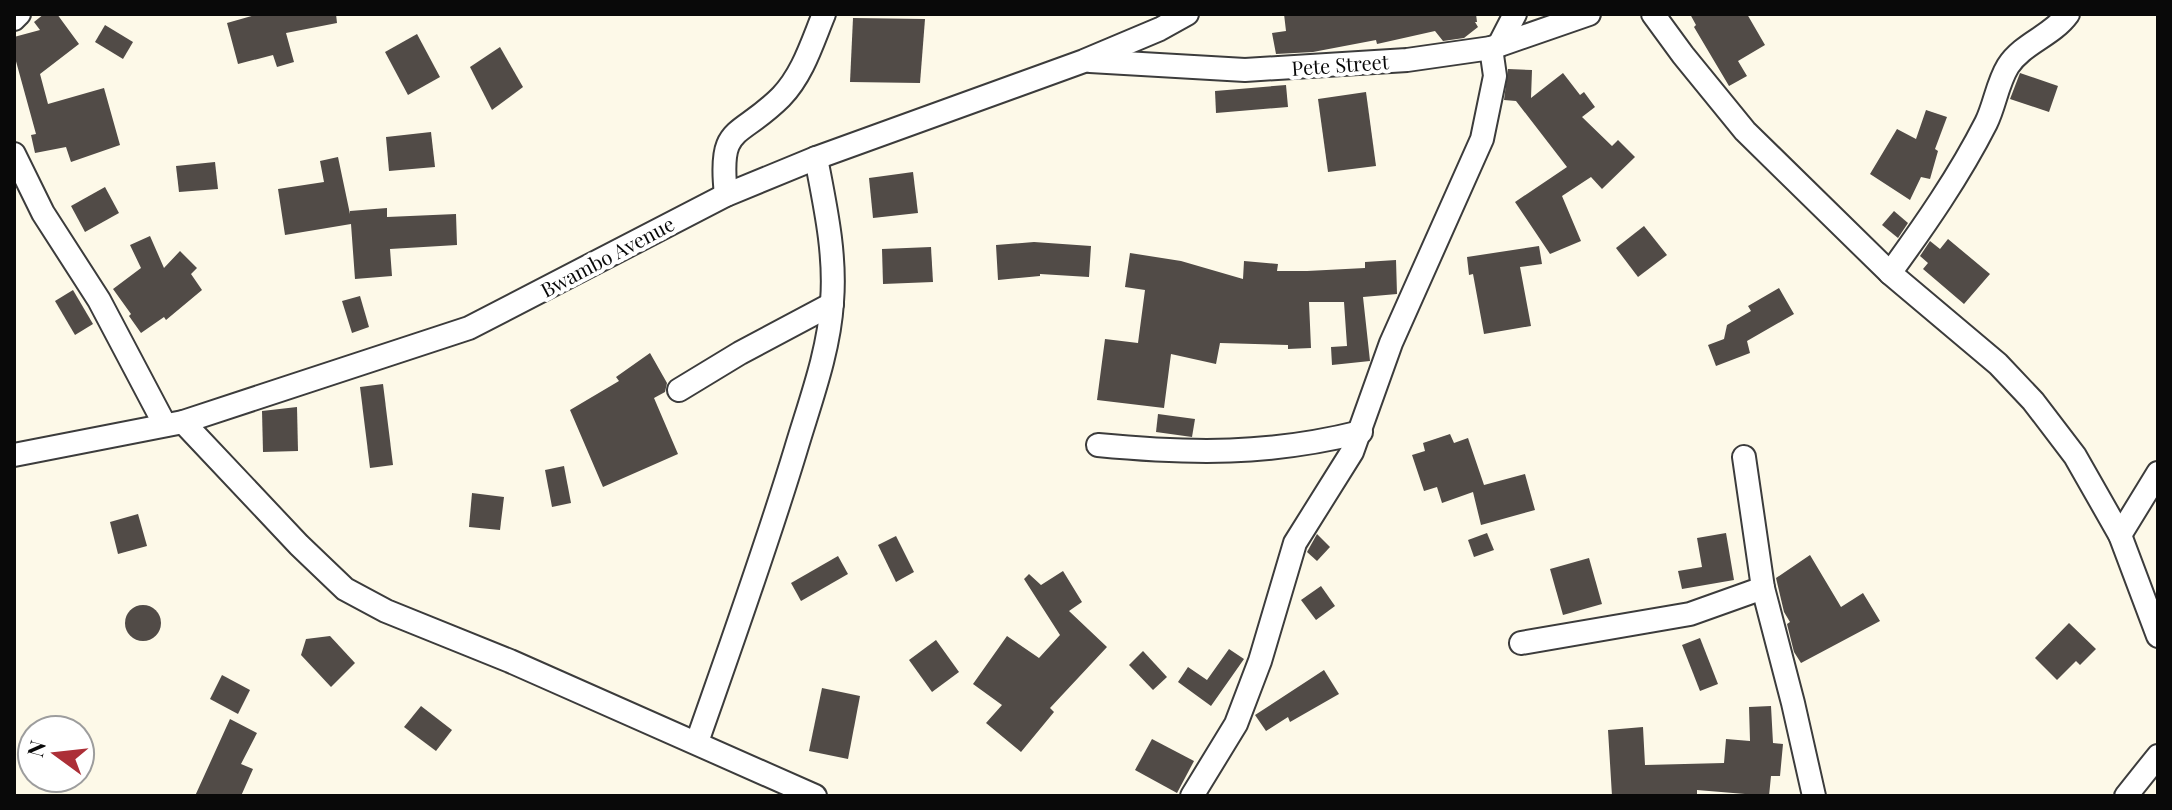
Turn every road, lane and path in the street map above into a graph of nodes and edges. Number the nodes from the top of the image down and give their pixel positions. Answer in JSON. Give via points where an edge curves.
{"nodes":[{"id":1,"x":19,"y":14,"type":"edge"},
{"id":2,"x":824,"y":14,"type":"edge"},
{"id":3,"x":1187,"y":14,"type":"edge"},
{"id":4,"x":1515,"y":14,"type":"edge"},
{"id":5,"x":1589,"y":14,"type":"edge"},
{"id":6,"x":1653,"y":14,"type":"edge"},
{"id":7,"x":2068,"y":14,"type":"edge"},
{"id":8,"x":14,"y":19,"type":"edge"},
{"id":9,"x":1154,"y":21,"type":"edge"},
{"id":10,"x":1495,"y":46,"type":"junction"},
{"id":11,"x":1084,"y":61,"type":"junction"},
{"id":12,"x":14,"y":154,"type":"edge"},
{"id":13,"x":816,"y":158,"type":"junction"},
{"id":14,"x":726,"y":195,"type":"junction"},
{"id":15,"x":1890,"y":273,"type":"junction"},
{"id":16,"x":832,"y":304,"type":"junction"},
{"id":17,"x":679,"y":390,"type":"dead end"},
{"id":18,"x":174,"y":423,"type":"junction"},
{"id":19,"x":1361,"y":432,"type":"junction"},
{"id":20,"x":1098,"y":445,"type":"dead end"},
{"id":21,"x":14,"y":455,"type":"edge"},
{"id":22,"x":1744,"y":457,"type":"dead end"},
{"id":23,"x":2158,"y":473,"type":"edge"},
{"id":24,"x":2120,"y":535,"type":"junction"},
{"id":25,"x":1763,"y":588,"type":"junction"},
{"id":26,"x":2158,"y":636,"type":"edge"},
{"id":27,"x":1521,"y":643,"type":"dead end"},
{"id":28,"x":697,"y":742,"type":"junction"},
{"id":29,"x":2158,"y":756,"type":"edge"},
{"id":30,"x":815,"y":796,"type":"edge"},
{"id":31,"x":1192,"y":796,"type":"edge"},
{"id":32,"x":1814,"y":796,"type":"edge"},
{"id":33,"x":2126,"y":796,"type":"edge"}],
"edges":[{"from":1,"to":8,"type":"street"},
{"from":2,"to":14,"type":"street","via":[[800,74],[724,148]]},
{"from":3,"to":9,"type":"street","name":"Bwambo Avenue"},
{"from":4,"to":10,"type":"street"},
{"from":5,"to":10,"type":"street","name":"Pete Street"},
{"from":6,"to":15,"type":"street","via":[[1745,131]]},
{"from":7,"to":15,"type":"street","via":[[2008,66],[1980,133]]},
{"from":9,"to":11,"type":"street","name":"Bwambo Avenue"},
{"from":10,"to":11,"type":"street","name":"Pete Street","via":[[1407,60],[1245,70]]},
{"from":10,"to":19,"type":"street","via":[[1495,76],[1482,139],[1391,343]]},
{"from":11,"to":13,"type":"street","name":"Bwambo Avenue"},
{"from":12,"to":18,"type":"street","via":[[43,213]]},
{"from":13,"to":14,"type":"street","name":"Bwambo Avenue"},
{"from":13,"to":16,"type":"street","via":[[828,219]]},
{"from":14,"to":18,"type":"street","name":"Bwambo Avenue","via":[[469,328]]},
{"from":15,"to":24,"type":"street","via":[[1998,364],[2033,401],[2075,456]]},
{"from":16,"to":17,"type":"street"},
{"from":16,"to":28,"type":"street","via":[[810,402],[766,546]]},
{"from":18,"to":21,"type":"street","name":"Bwambo Avenue"},
{"from":18,"to":28,"type":"street","via":[[345,589]]},
{"from":19,"to":20,"type":"street","via":[[1238,452]]},
{"from":19,"to":31,"type":"street","via":[[1295,543],[1236,724]]},
{"from":22,"to":25,"type":"street"},
{"from":23,"to":24,"type":"street"},
{"from":24,"to":26,"type":"street"},
{"from":25,"to":27,"type":"street","via":[[1690,614]]},
{"from":25,"to":32,"type":"street"},
{"from":28,"to":30,"type":"street"},
{"from":29,"to":33,"type":"street"}]}
